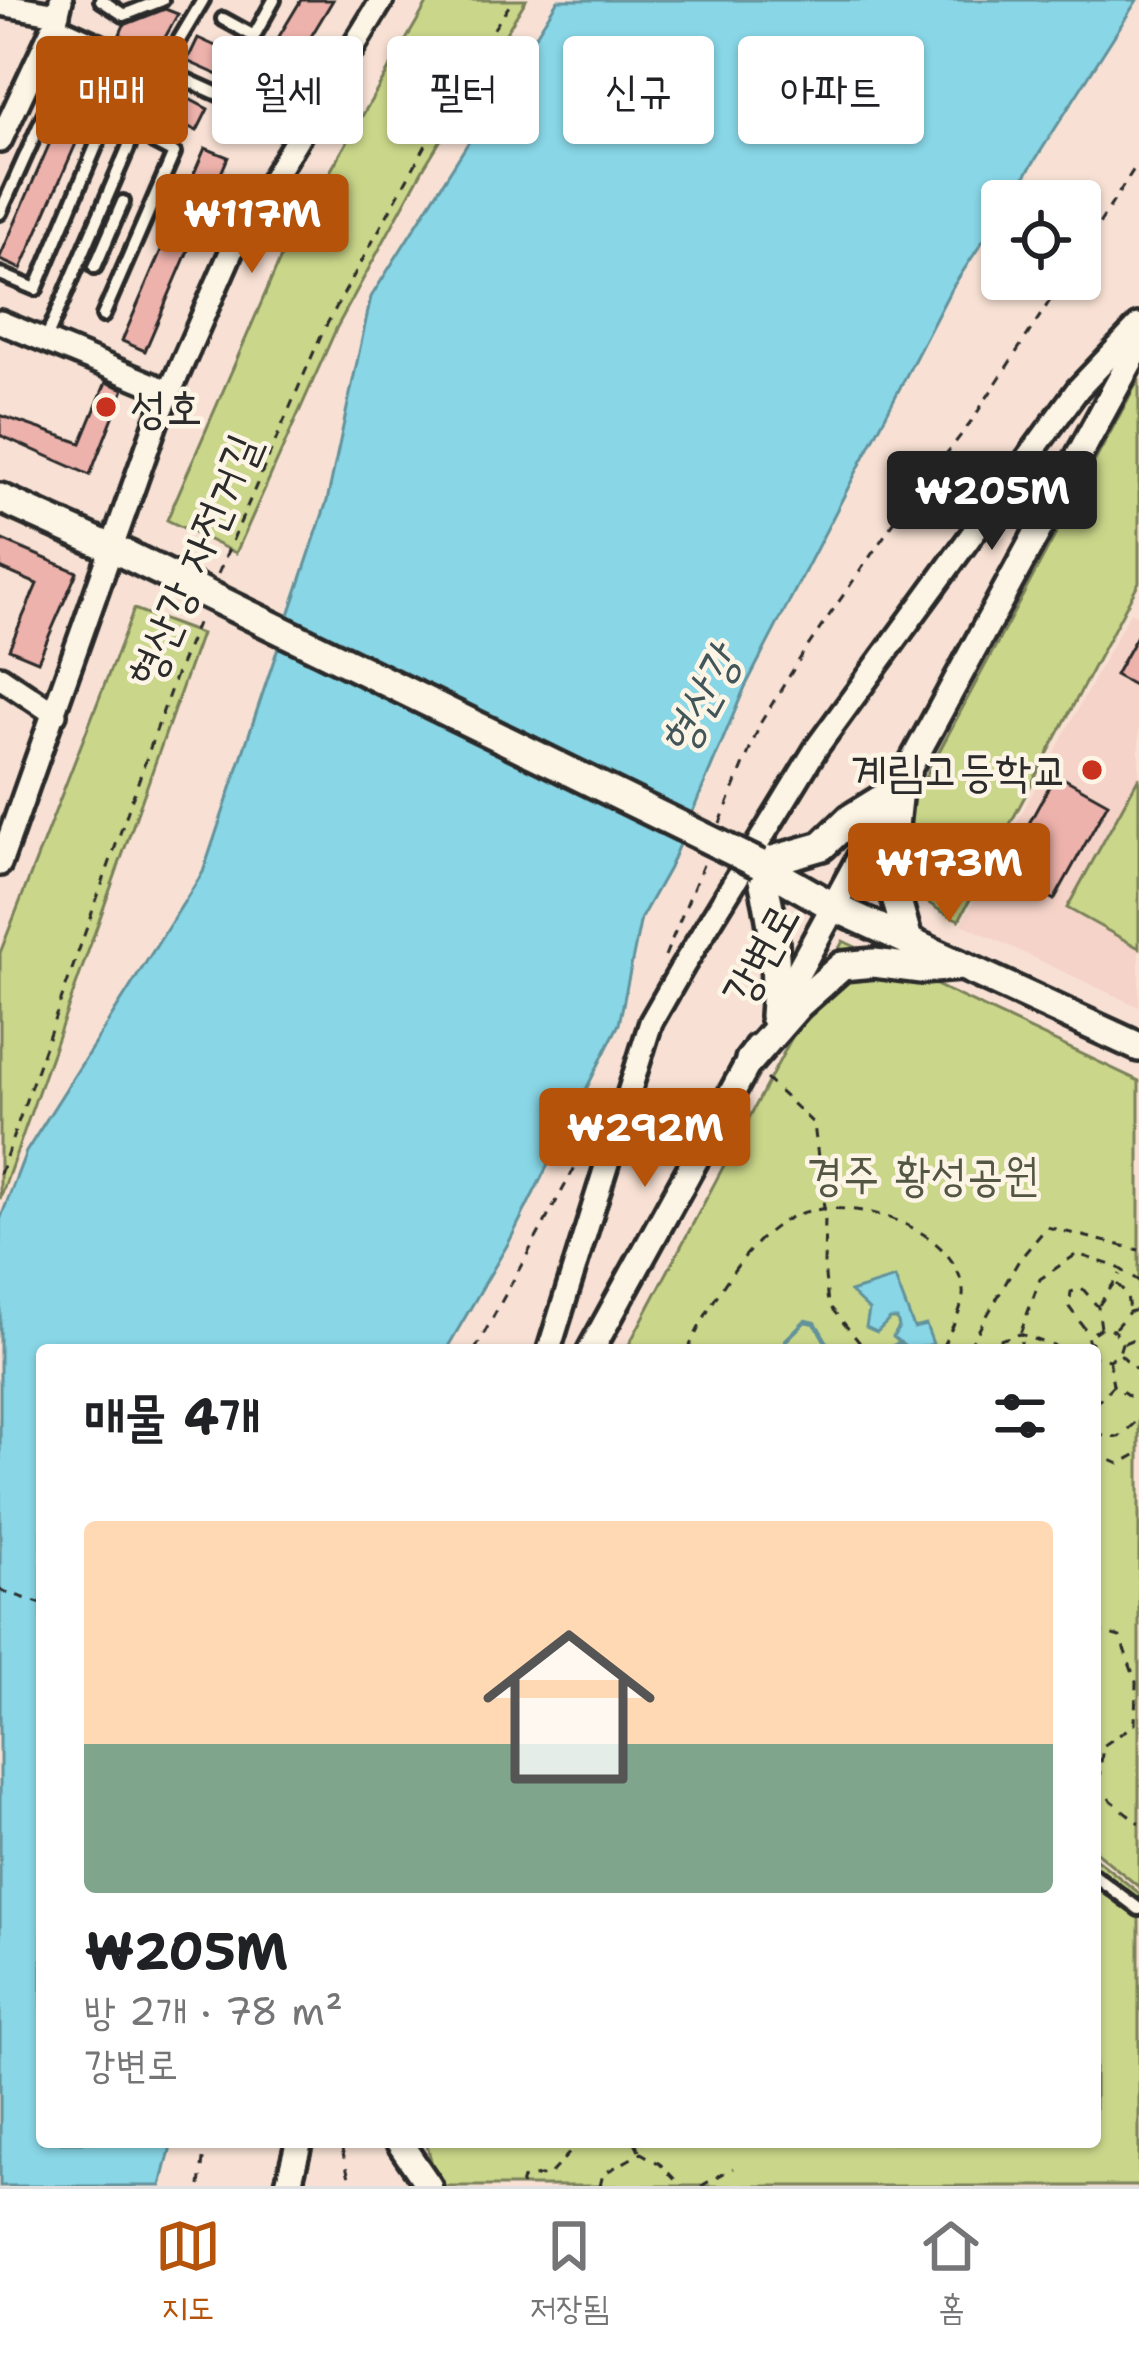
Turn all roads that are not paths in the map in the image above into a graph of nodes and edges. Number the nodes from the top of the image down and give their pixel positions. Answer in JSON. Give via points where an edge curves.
{"nodes":[{"id":1,"x":101,"y":0,"type":"edge"},
{"id":2,"x":162,"y":0,"type":"edge"},
{"id":3,"x":203,"y":0,"type":"edge"},
{"id":4,"x":274,"y":0,"type":"edge"},
{"id":5,"x":382,"y":0,"type":"edge"},
{"id":6,"x":0,"y":4,"type":"edge"},
{"id":7,"x":58,"y":12,"type":"edge"},
{"id":8,"x":223,"y":19,"type":"dead end"},
{"id":9,"x":102,"y":36,"type":"edge"},
{"id":10,"x":182,"y":36,"type":"edge"},
{"id":11,"x":360,"y":36,"type":"edge"},
{"id":12,"x":0,"y":141,"type":"edge"},
{"id":13,"x":130,"y":144,"type":"edge"},
{"id":14,"x":156,"y":144,"type":"edge"},
{"id":15,"x":295,"y":144,"type":"edge"},
{"id":16,"x":92,"y":160,"type":"junction"},
{"id":17,"x":118,"y":171,"type":"junction"},
{"id":18,"x":107,"y":195,"type":"junction"},
{"id":19,"x":123,"y":202,"type":"junction"},
{"id":20,"x":0,"y":213,"type":"edge"},
{"id":21,"x":148,"y":213,"type":"junction"},
{"id":22,"x":95,"y":267,"type":"dead end"},
{"id":23,"x":0,"y":274,"type":"edge"},
{"id":24,"x":103,"y":316,"type":"dead end"},
{"id":25,"x":0,"y":322,"type":"edge"},
{"id":26,"x":1139,"y":325,"type":"edge"},
{"id":27,"x":45,"y":340,"type":"junction"},
{"id":28,"x":1139,"y":345,"type":"edge"},
{"id":29,"x":170,"y":392,"type":"junction"},
{"id":30,"x":0,"y":498,"type":"edge"},
{"id":31,"x":122,"y":552,"type":"junction"},
{"id":32,"x":0,"y":677,"type":"edge"},
{"id":33,"x":0,"y":694,"type":"edge"},
{"id":34,"x":55,"y":714,"type":"junction"},
{"id":35,"x":898,"y":789,"type":"junction"},
{"id":36,"x":0,"y":864,"type":"edge"},
{"id":37,"x":759,"y":864,"type":"junction"},
{"id":38,"x":834,"y":907,"type":"junction"},
{"id":39,"x":908,"y":940,"type":"junction"},
{"id":40,"x":964,"y":966,"type":"junction"},
{"id":41,"x":774,"y":1016,"type":"junction"},
{"id":42,"x":1139,"y":1047,"type":"edge"},
{"id":43,"x":748,"y":1064,"type":"junction"},
{"id":44,"x":551,"y":1344,"type":"edge"},
{"id":45,"x":594,"y":1344,"type":"edge"},
{"id":46,"x":1101,"y":1880,"type":"edge"},
{"id":47,"x":1139,"y":1909,"type":"edge"},
{"id":48,"x":298,"y":2148,"type":"edge"},
{"id":49,"x":403,"y":2148,"type":"edge"},
{"id":50,"x":288,"y":2186,"type":"edge"},
{"id":51,"x":429,"y":2186,"type":"edge"}],
"edges":[{"from":1,"to":2,"type":"lane","via":[[124,15]]},
{"from":3,"to":10,"type":"lane"},
{"from":4,"to":8,"type":"lane","via":[[254,36]]},
{"from":5,"to":11,"type":"street"},
{"from":6,"to":7,"type":"street"},
{"from":7,"to":9,"type":"lane"},
{"from":7,"to":12,"type":"street"},
{"from":13,"to":17,"type":"lane"},
{"from":14,"to":21,"type":"lane","via":[[174,153]]},
{"from":15,"to":29,"type":"street","via":[[239,233]]},
{"from":16,"to":17,"type":"lane"},
{"from":16,"to":20,"type":"lane","via":[[110,113],[106,75],[69,59]]},
{"from":16,"to":23,"type":"lane","via":[[36,289]]},
{"from":17,"to":18,"type":"lane"},
{"from":18,"to":19,"type":"lane"},
{"from":18,"to":27,"type":"lane"},
{"from":19,"to":21,"type":"lane"},
{"from":19,"to":22,"type":"lane"},
{"from":21,"to":24,"type":"lane"},
{"from":25,"to":27,"type":"street"},
{"from":26,"to":44,"type":"street","via":[[1078,389],[817,747],[683,966],[652,1022]]},
{"from":27,"to":29,"type":"street"},
{"from":28,"to":35,"type":"street","name":"강변로"},
{"from":29,"to":31,"type":"street"},
{"from":30,"to":31,"type":"main road"},
{"from":31,"to":34,"type":"street"},
{"from":31,"to":37,"type":"main road","bridge":true},
{"from":32,"to":34,"type":"street"},
{"from":33,"to":34,"type":"street"},
{"from":34,"to":36,"type":"street"},
{"from":35,"to":37,"type":"main road","via":[[822,846]]},
{"from":35,"to":38,"type":"street","name":"강변로"},
{"from":35,"to":39,"type":"main road","via":[[889,872]]},
{"from":37,"to":38,"type":"main road"},
{"from":37,"to":41,"type":"main road","via":[[776,937]]},
{"from":38,"to":39,"type":"main road"},
{"from":38,"to":41,"type":"street","name":"강변로"},
{"from":39,"to":40,"type":"main road"},
{"from":40,"to":42,"type":"main road"},
{"from":40,"to":43,"type":"main road","via":[[842,966]]},
{"from":41,"to":43,"type":"street","name":"강변로"},
{"from":43,"to":45,"type":"street","name":"강변로"},
{"from":46,"to":47,"type":"lane"},
{"from":48,"to":50,"type":"street"},
{"from":49,"to":51,"type":"street"}]}
